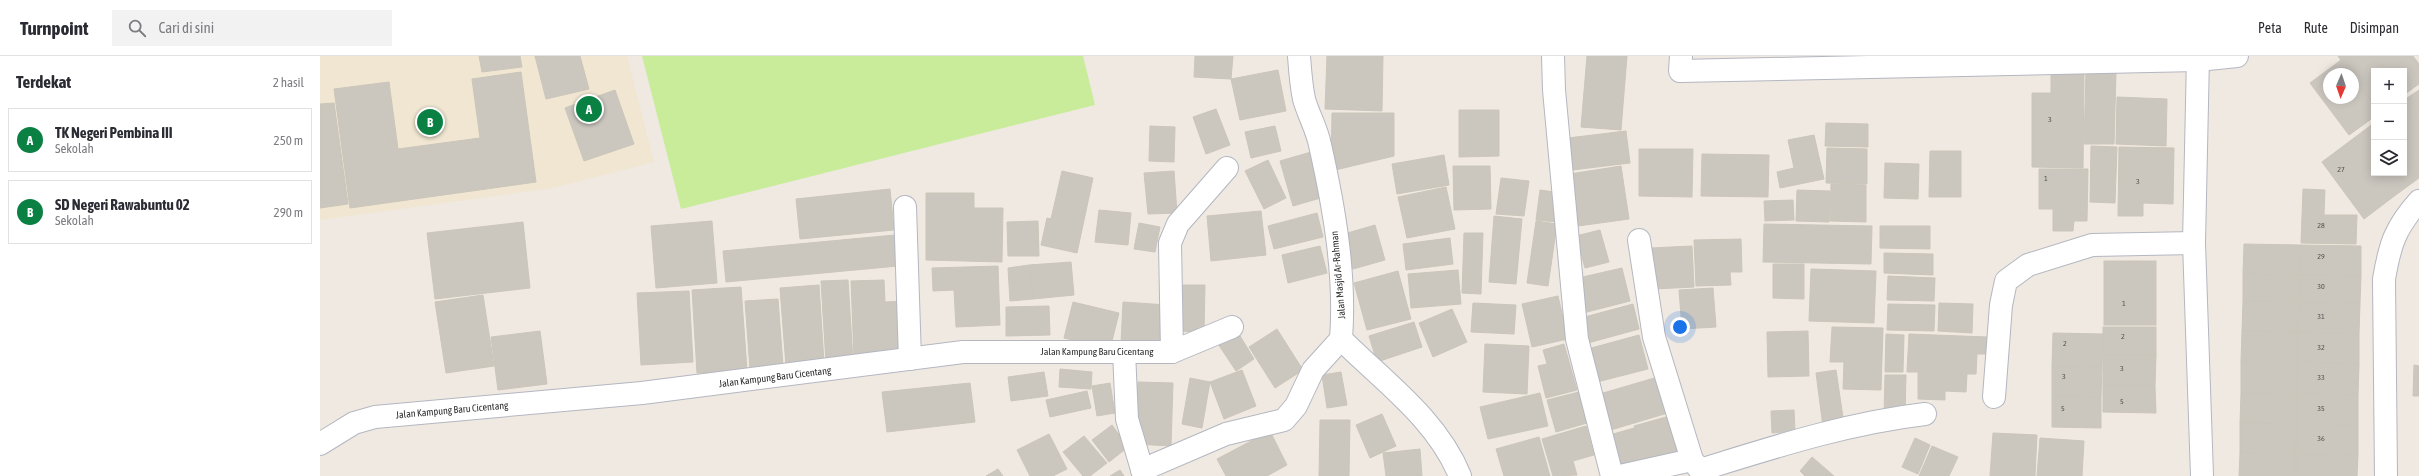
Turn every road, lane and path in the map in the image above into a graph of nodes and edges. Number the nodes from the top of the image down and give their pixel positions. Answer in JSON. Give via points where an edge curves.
{"nodes":[{"id":1,"x":1299,"y":56,"type":"edge"},
{"id":2,"x":1553,"y":56,"type":"edge"},
{"id":3,"x":1681,"y":56,"type":"edge"},
{"id":4,"x":2236,"y":56,"type":"edge"},
{"id":5,"x":2198,"y":58,"type":"edge"},
{"id":6,"x":1227,"y":168,"type":"dead end"},
{"id":7,"x":2419,"y":201,"type":"edge"},
{"id":8,"x":905,"y":207,"type":"dead end"},
{"id":9,"x":1639,"y":240,"type":"dead end"},
{"id":10,"x":2194,"y":243,"type":"junction"},
{"id":11,"x":1232,"y":327,"type":"dead end"},
{"id":12,"x":1341,"y":339,"type":"junction"},
{"id":13,"x":1124,"y":352,"type":"junction"},
{"id":14,"x":1172,"y":352,"type":"junction"},
{"id":15,"x":910,"y":359,"type":"junction"},
{"id":16,"x":1994,"y":397,"type":"dead end"},
{"id":17,"x":1925,"y":414,"type":"dead end"},
{"id":18,"x":320,"y":444,"type":"edge"},
{"id":19,"x":1700,"y":469,"type":"edge"},
{"id":20,"x":1143,"y":473,"type":"edge"},
{"id":21,"x":1460,"y":476,"type":"edge"},
{"id":22,"x":1612,"y":476,"type":"edge"},
{"id":23,"x":1620,"y":476,"type":"edge"},
{"id":24,"x":2202,"y":476,"type":"edge"},
{"id":25,"x":2386,"y":476,"type":"edge"}],
"edges":[{"from":1,"to":12,"type":"street","name":"Jalan Masjid Ar-Rahman","via":[[1304,99],[1320,143],[1328,183],[1339,261],[1343,314]]},
{"from":2,"to":22,"type":"street","via":[[1577,339]]},
{"from":3,"to":5,"type":"street","via":[[1680,71]]},
{"from":4,"to":5,"type":"street"},
{"from":5,"to":10,"type":"street"},
{"from":6,"to":14,"type":"street","via":[[1178,224],[1170,243]]},
{"from":7,"to":25,"type":"street","via":[[2401,221],[2388,252],[2384,279]]},
{"from":8,"to":15,"type":"street"},
{"from":9,"to":19,"type":"street","via":[[1654,337]]},
{"from":10,"to":16,"type":"street","via":[[2092,245],[2028,264],[2006,281],[2001,305]]},
{"from":10,"to":24,"type":"street"},
{"from":11,"to":14,"type":"street","name":"Jalan Kampung Baru Cicentang"},
{"from":12,"to":20,"type":"street","via":[[1314,370],[1296,406],[1284,420],[1226,434]]},
{"from":12,"to":21,"type":"street","via":[[1404,398],[1433,431],[1452,456]]},
{"from":13,"to":14,"type":"street","name":"Jalan Kampung Baru Cicentang"},
{"from":13,"to":15,"type":"street","name":"Jalan Kampung Baru Cicentang","via":[[963,352]]},
{"from":13,"to":20,"type":"street","via":[[1126,419]]},
{"from":15,"to":18,"type":"street","name":"Jalan Kampung Baru Cicentang","via":[[642,393],[376,417],[354,423]]},
{"from":17,"to":19,"type":"street","via":[[1882,419]]},
{"from":19,"to":23,"type":"street"}]}
